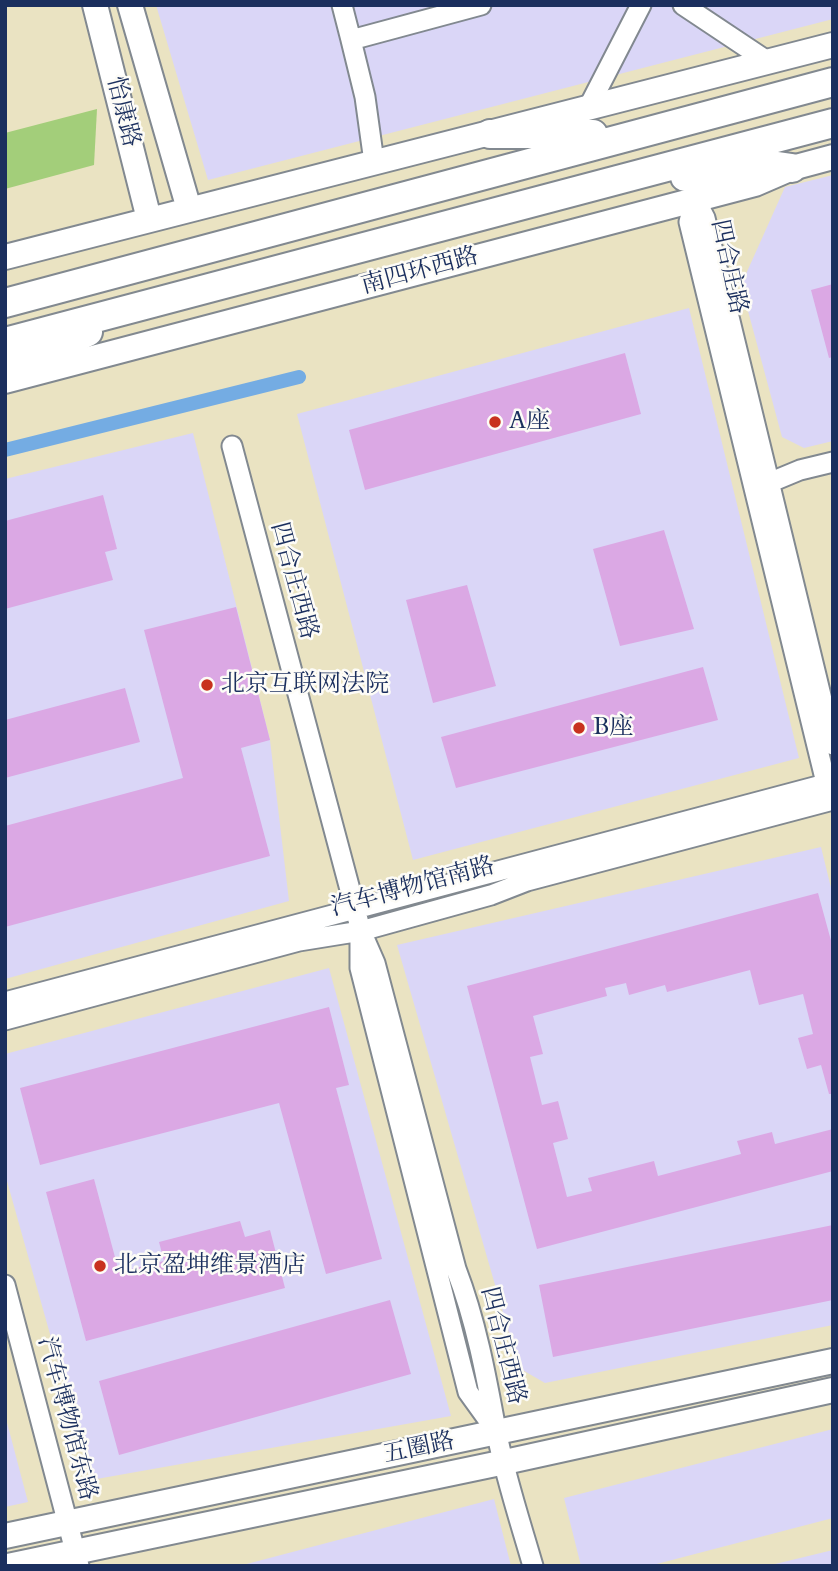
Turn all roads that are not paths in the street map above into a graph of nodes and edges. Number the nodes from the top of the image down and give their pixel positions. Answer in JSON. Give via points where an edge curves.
{"nodes":[{"id":1,"x":95,"y":5,"type":"edge"},
{"id":2,"x":130,"y":5,"type":"edge"},
{"id":3,"x":342,"y":5,"type":"edge"},
{"id":4,"x":481,"y":5,"type":"edge"},
{"id":5,"x":641,"y":5,"type":"edge"},
{"id":6,"x":683,"y":5,"type":"edge"},
{"id":7,"x":351,"y":40,"type":"junction"},
{"id":8,"x":833,"y":45,"type":"edge"},
{"id":9,"x":767,"y":61,"type":"junction"},
{"id":10,"x":833,"y":82,"type":"edge"},
{"id":11,"x":588,"y":108,"type":"junction"},
{"id":12,"x":833,"y":123,"type":"edge"},
{"id":13,"x":491,"y":134,"type":"junction"},
{"id":14,"x":631,"y":134,"type":"junction"},
{"id":15,"x":833,"y":157,"type":"edge"},
{"id":16,"x":374,"y":162,"type":"junction"},
{"id":17,"x":792,"y":167,"type":"junction"},
{"id":18,"x":571,"y":192,"type":"junction"},
{"id":19,"x":695,"y":199,"type":"junction"},
{"id":20,"x":188,"y":209,"type":"junction"},
{"id":21,"x":149,"y":219,"type":"junction"},
{"id":22,"x":5,"y":257,"type":"edge"},
{"id":23,"x":5,"y":303,"type":"edge"},
{"id":24,"x":141,"y":306,"type":"junction"},
{"id":25,"x":5,"y":342,"type":"edge"},
{"id":26,"x":5,"y":372,"type":"edge"},
{"id":27,"x":5,"y":381,"type":"edge"},
{"id":28,"x":232,"y":446,"type":"dead end"},
{"id":29,"x":833,"y":462,"type":"edge"},
{"id":30,"x":833,"y":474,"type":"edge"},
{"id":31,"x":765,"y":486,"type":"junction"},
{"id":32,"x":833,"y":745,"type":"edge"},
{"id":33,"x":831,"y":795,"type":"edge"},
{"id":34,"x":355,"y":908,"type":"junction"},
{"id":35,"x":361,"y":931,"type":"junction"},
{"id":36,"x":5,"y":1002,"type":"edge"},
{"id":37,"x":5,"y":1020,"type":"edge"},
{"id":38,"x":5,"y":1285,"type":"edge"},
{"id":39,"x":833,"y":1361,"type":"edge"},
{"id":40,"x":833,"y":1390,"type":"edge"},
{"id":41,"x":496,"y":1432,"type":"junction"},
{"id":42,"x":505,"y":1462,"type":"junction"},
{"id":43,"x":69,"y":1523,"type":"junction"},
{"id":44,"x":5,"y":1536,"type":"edge"},
{"id":45,"x":78,"y":1558,"type":"edge"},
{"id":46,"x":8,"y":1566,"type":"edge"},
{"id":47,"x":533,"y":1566,"type":"edge"}],
"edges":[{"from":1,"to":21,"type":"main road","name":"怡康路"},
{"from":2,"to":20,"type":"main road","name":"怡康路"},
{"from":3,"to":7,"type":"street"},
{"from":4,"to":7,"type":"street"},
{"from":5,"to":11,"type":"street"},
{"from":6,"to":9,"type":"street"},
{"from":7,"to":16,"type":"street"},
{"from":8,"to":9,"type":"main road"},
{"from":9,"to":11,"type":"main road"},
{"from":10,"to":14,"type":"highway"},
{"from":11,"to":13,"type":"main road"},
{"from":12,"to":18,"type":"highway","name":"南四环西路"},
{"from":13,"to":14,"type":"highway"},
{"from":13,"to":16,"type":"main road"},
{"from":14,"to":23,"type":"highway"},
{"from":15,"to":17,"type":"main road","name":"南四环西路"},
{"from":16,"to":20,"type":"main road"},
{"from":17,"to":18,"type":"highway"},
{"from":17,"to":19,"type":"main road","name":"南四环西路","via":[[755,184]]},
{"from":18,"to":24,"type":"highway","name":"南四环西路"},
{"from":19,"to":27,"type":"main road","name":"南四环西路"},
{"from":19,"to":31,"type":"street","name":"四合庄路","via":[[705,218]]},
{"from":20,"to":21,"type":"main road"},
{"from":21,"to":22,"type":"main road"},
{"from":24,"to":25,"type":"highway","name":"南四环西路"},
{"from":24,"to":26,"type":"highway"},
{"from":28,"to":34,"type":"street","name":"四合庄西路"},
{"from":29,"to":31,"type":"street"},
{"from":30,"to":31,"type":"street"},
{"from":31,"to":32,"type":"street","name":"四合庄路"},
{"from":31,"to":33,"type":"street","name":"四合庄路"},
{"from":33,"to":34,"type":"street","name":"汽车博物馆南路"},
{"from":33,"to":35,"type":"street","name":"汽车博物馆南路"},
{"from":34,"to":35,"type":"street","name":"四合庄西路"},
{"from":34,"to":36,"type":"street","name":"汽车博物馆南路"},
{"from":35,"to":37,"type":"street","name":"汽车博物馆南路","via":[[299,941]]},
{"from":35,"to":41,"type":"street","name":"四合庄西路","via":[[375,963],[456,1269],[469,1302]]},
{"from":38,"to":43,"type":"street","name":"汽车博物馆东路"},
{"from":39,"to":41,"type":"main road","name":"五圈路"},
{"from":40,"to":42,"type":"main road","name":"五圈路"},
{"from":41,"to":42,"type":"street","name":"四合庄西路"},
{"from":41,"to":43,"type":"main road","name":"五圈路"},
{"from":42,"to":45,"type":"main road","name":"五圈路"},
{"from":42,"to":47,"type":"street","name":"四合庄西路"},
{"from":43,"to":44,"type":"main road","name":"五圈路"},
{"from":43,"to":45,"type":"street","name":"汽车博物馆东路"},
{"from":45,"to":46,"type":"main road","name":"五圈路"}]}
